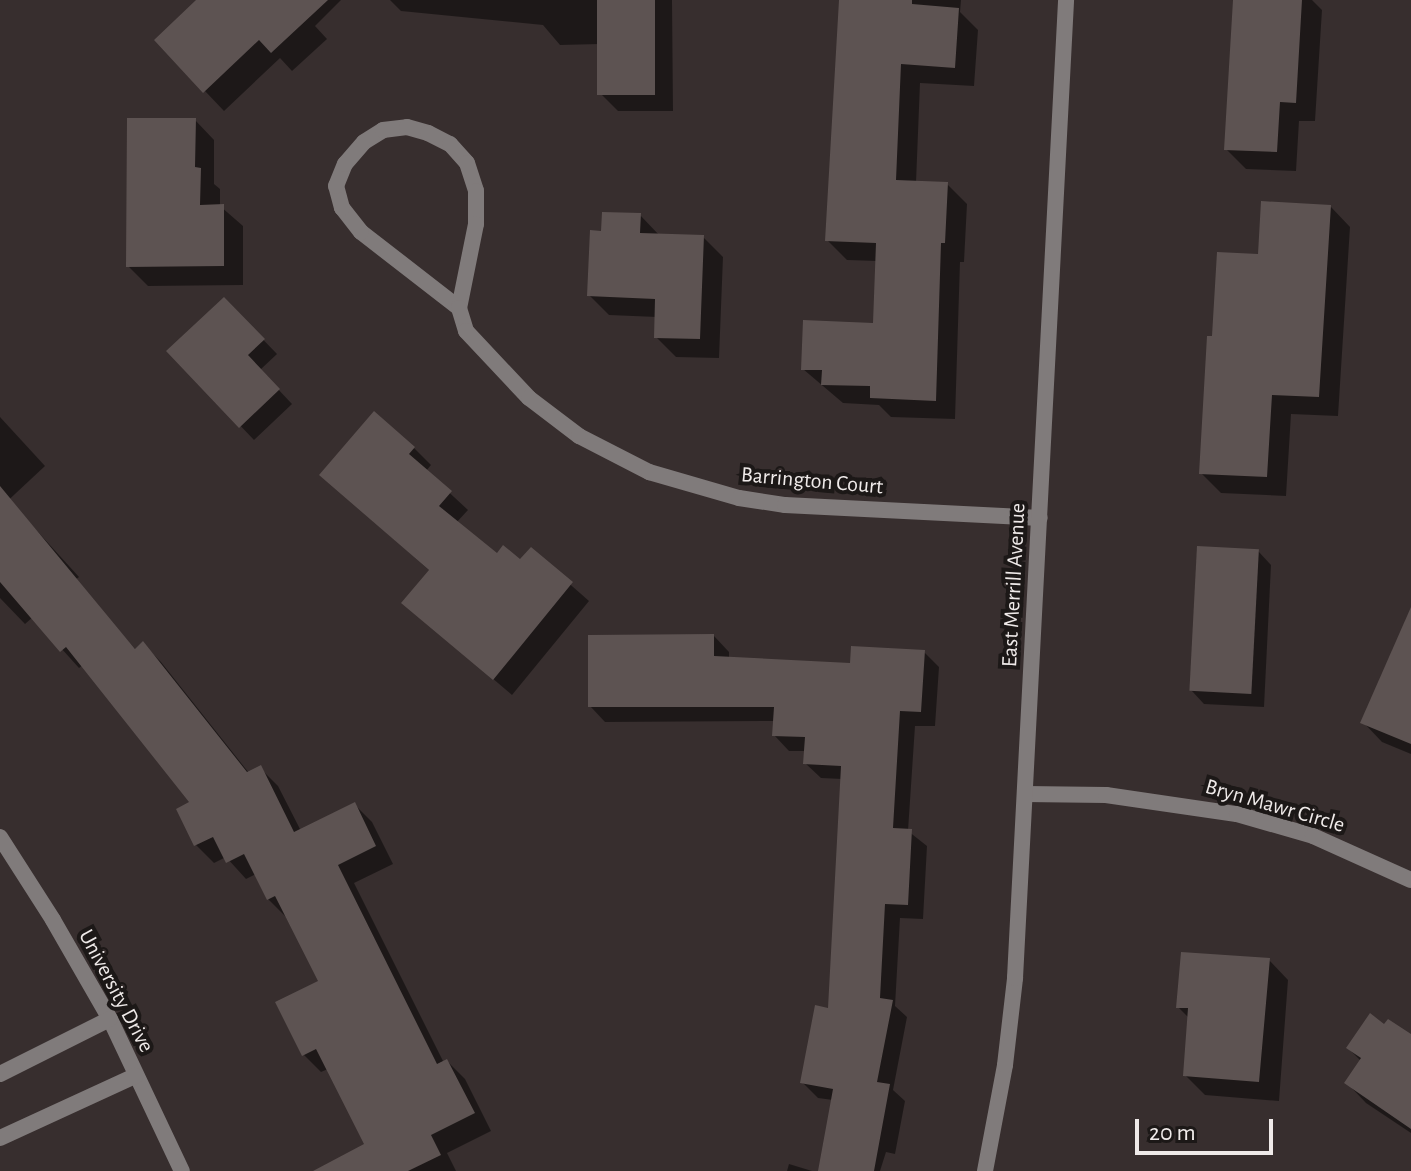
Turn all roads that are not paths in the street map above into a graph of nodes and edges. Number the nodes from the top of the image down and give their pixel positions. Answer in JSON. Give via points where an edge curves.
{"nodes":[{"id":1,"x":1066,"y":0,"type":"edge"},
{"id":2,"x":459,"y":308,"type":"junction"},
{"id":3,"x":1040,"y":518,"type":"junction"},
{"id":4,"x":1025,"y":794,"type":"junction"},
{"id":5,"x":0,"y":837,"type":"edge"},
{"id":6,"x":1411,"y":880,"type":"edge"},
{"id":7,"x":110,"y":1019,"type":"junction"},
{"id":8,"x":0,"y":1074,"type":"edge"},
{"id":9,"x":135,"y":1076,"type":"junction"},
{"id":10,"x":0,"y":1138,"type":"edge"},
{"id":11,"x":182,"y":1171,"type":"edge"},
{"id":12,"x":985,"y":1171,"type":"edge"}],
"edges":[{"from":1,"to":3,"type":"street","name":"East Merrill Avenue"},
{"from":2,"to":2,"type":"street","name":"Barrington Court","via":[[476,224],[476,191],[467,163],[450,144],[428,133],[407,127],[383,130],[345,164],[336,186],[342,208],[361,232]]},
{"from":2,"to":3,"type":"street","name":"Barrington Court","via":[[475,343],[554,418],[606,451],[678,482],[785,505]]},
{"from":3,"to":4,"type":"street","name":"East Merrill Avenue"},
{"from":4,"to":6,"type":"street","name":"Bryn Mawr Circle","via":[[1106,795],[1237,814],[1325,841]]},
{"from":4,"to":12,"type":"street","name":"East Merrill Avenue","via":[[1013,1000]]},
{"from":5,"to":7,"type":"street","name":"University Drive"},
{"from":7,"to":8,"type":"street"},
{"from":7,"to":9,"type":"street","name":"University Drive"},
{"from":9,"to":10,"type":"street"},
{"from":9,"to":11,"type":"street","name":"University Drive"}]}
